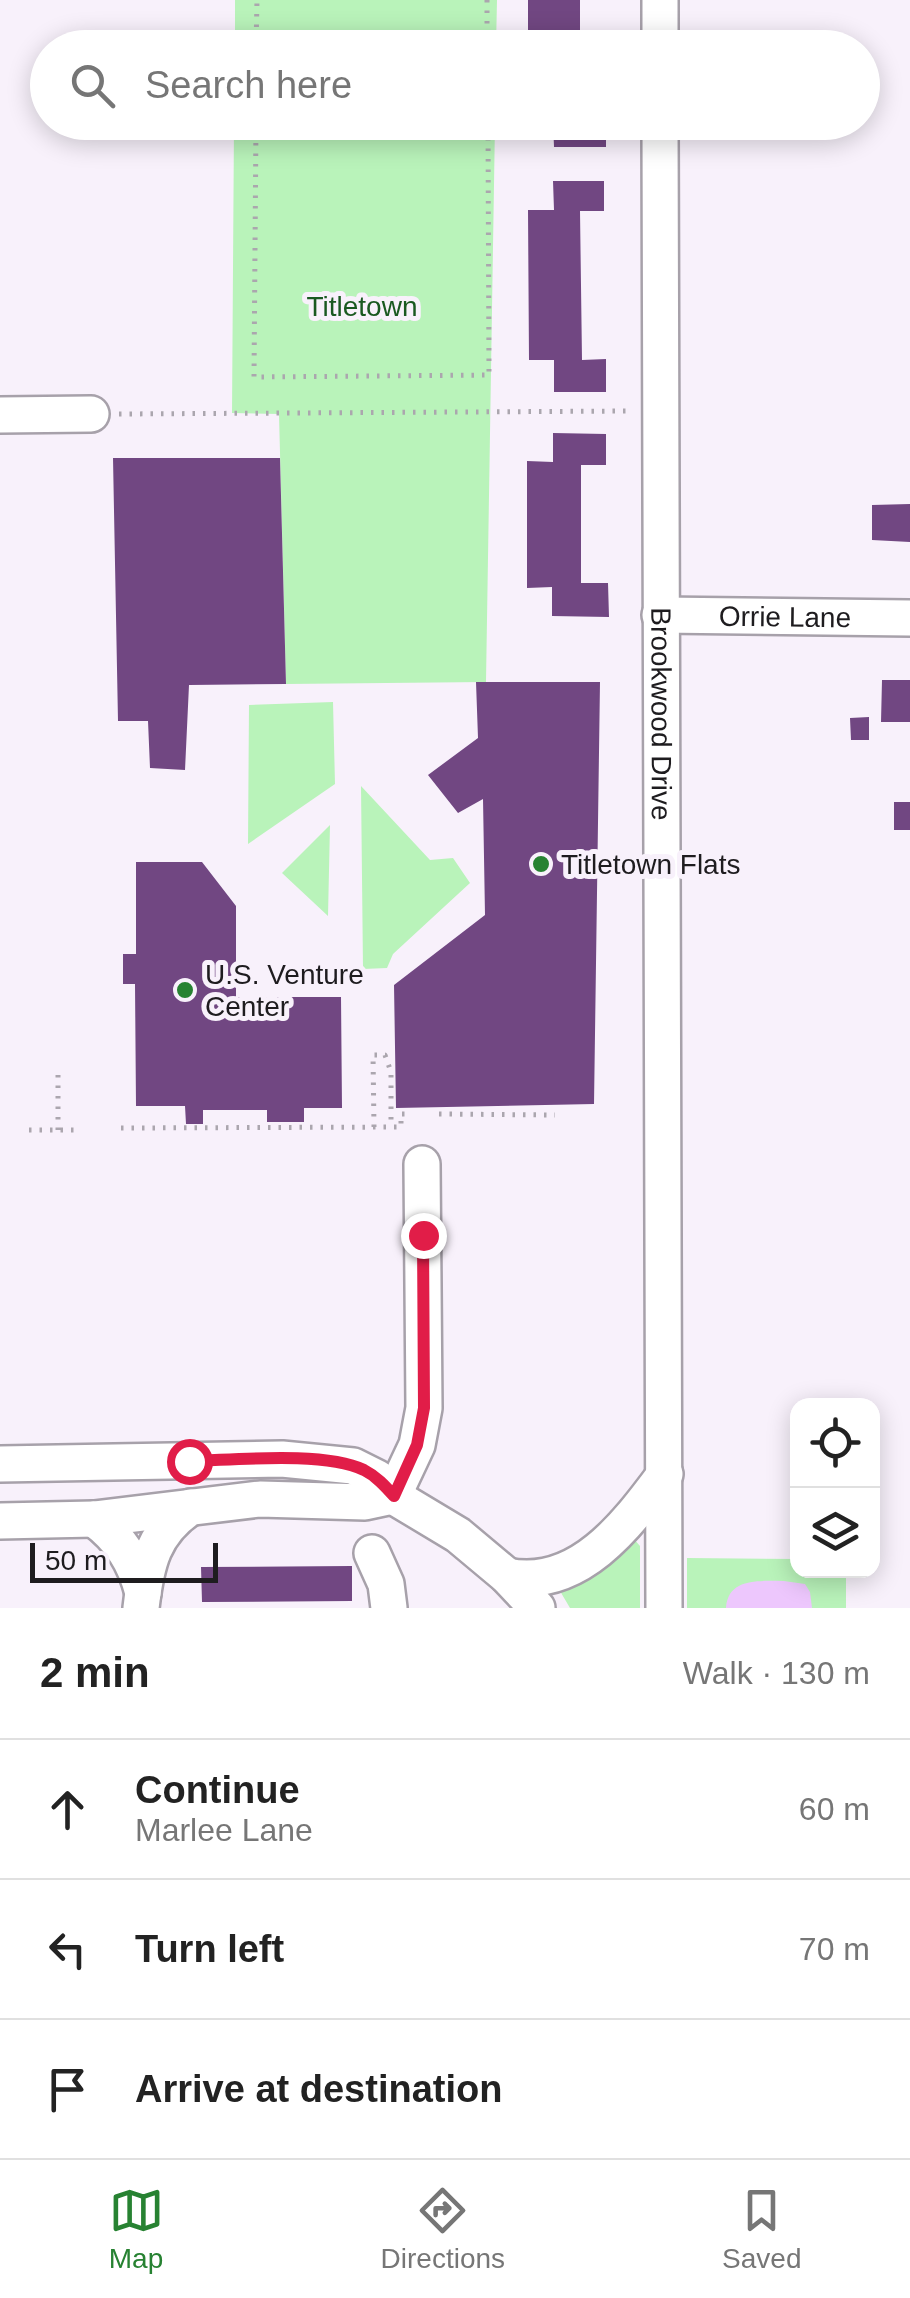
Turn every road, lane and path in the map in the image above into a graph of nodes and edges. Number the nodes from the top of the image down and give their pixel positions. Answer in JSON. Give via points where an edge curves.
{"nodes":[{"id":1,"x":257,"y":0,"type":"edge"},
{"id":2,"x":487,"y":0,"type":"edge"},
{"id":3,"x":660,"y":0,"type":"edge"},
{"id":4,"x":256,"y":30,"type":"edge"},
{"id":5,"x":488,"y":30,"type":"edge"},
{"id":6,"x":660,"y":30,"type":"edge"},
{"id":7,"x":256,"y":140,"type":"edge"},
{"id":8,"x":488,"y":140,"type":"edge"},
{"id":9,"x":660,"y":140,"type":"edge"},
{"id":10,"x":646,"y":411,"type":"dead end"},
{"id":11,"x":0,"y":414,"type":"edge"},
{"id":12,"x":91,"y":414,"type":"joint"},
{"id":13,"x":660,"y":616,"type":"junction"},
{"id":14,"x":910,"y":618,"type":"edge"},
{"id":15,"x":58,"y":1076,"type":"dead end"},
{"id":16,"x":373,"y":1092,"type":"junction"},
{"id":17,"x":391,"y":1092,"type":"junction"},
{"id":18,"x":406,"y":1114,"type":"dead end"},
{"id":19,"x":439,"y":1114,"type":"dead end"},
{"id":20,"x":555,"y":1115,"type":"dead end"},
{"id":21,"x":391,"y":1127,"type":"junction"},
{"id":22,"x":120,"y":1128,"type":"dead end"},
{"id":23,"x":374,"y":1128,"type":"junction"},
{"id":24,"x":29,"y":1130,"type":"dead end"},
{"id":25,"x":58,"y":1130,"type":"junction"},
{"id":26,"x":78,"y":1130,"type":"dead end"},
{"id":27,"x":422,"y":1164,"type":"dead end"},
{"id":28,"x":0,"y":1464,"type":"edge"},
{"id":29,"x":665,"y":1474,"type":"junction"},
{"id":30,"x":394,"y":1496,"type":"junction"},
{"id":31,"x":192,"y":1506,"type":"junction"},
{"id":32,"x":94,"y":1519,"type":"junction"},
{"id":33,"x":0,"y":1520,"type":"edge"},
{"id":34,"x":372,"y":1553,"type":"dead end"},
{"id":35,"x":506,"y":1576,"type":"junction"},
{"id":36,"x":142,"y":1601,"type":"edge"},
{"id":37,"x":388,"y":1608,"type":"edge"},
{"id":38,"x":537,"y":1608,"type":"edge"},
{"id":39,"x":664,"y":1608,"type":"edge"}],
"edges":[{"from":1,"to":4,"type":"path"},
{"from":2,"to":5,"type":"path"},
{"from":3,"to":6,"type":"street"},
{"from":7,"to":8,"type":"path","via":[[254,377],[489,375]]},
{"from":9,"to":13,"type":"street","name":"Brookwood Drive"},
{"from":10,"to":12,"type":"path"},
{"from":11,"to":12,"type":"street"},
{"from":13,"to":14,"type":"street","name":"Orrie Lane"},
{"from":13,"to":29,"type":"street","name":"Brookwood Drive"},
{"from":15,"to":25,"type":"path"},
{"from":16,"to":17,"type":"path"},
{"from":16,"to":17,"type":"path","via":[[372,1055],[385,1055]]},
{"from":16,"to":23,"type":"path"},
{"from":17,"to":21,"type":"path"},
{"from":18,"to":21,"type":"path","via":[[402,1127]]},
{"from":19,"to":20,"type":"path"},
{"from":21,"to":23,"type":"path"},
{"from":22,"to":23,"type":"path"},
{"from":24,"to":25,"type":"path"},
{"from":25,"to":26,"type":"path"},
{"from":27,"to":30,"type":"street","via":[[424,1408],[417,1445]]},
{"from":28,"to":30,"type":"street","via":[[318,1460],[365,1470]]},
{"from":29,"to":35,"type":"street","via":[[625,1526],[578,1564],[544,1579]]},
{"from":29,"to":39,"type":"street","name":"Brookwood Drive"},
{"from":30,"to":31,"type":"street"},
{"from":30,"to":35,"type":"street","via":[[458,1535]]},
{"from":31,"to":32,"type":"street"},
{"from":31,"to":36,"type":"street","via":[[158,1537]]},
{"from":32,"to":33,"type":"street"},
{"from":32,"to":36,"type":"street","via":[[127,1552]]},
{"from":34,"to":37,"type":"street"},
{"from":35,"to":38,"type":"street"}]}
